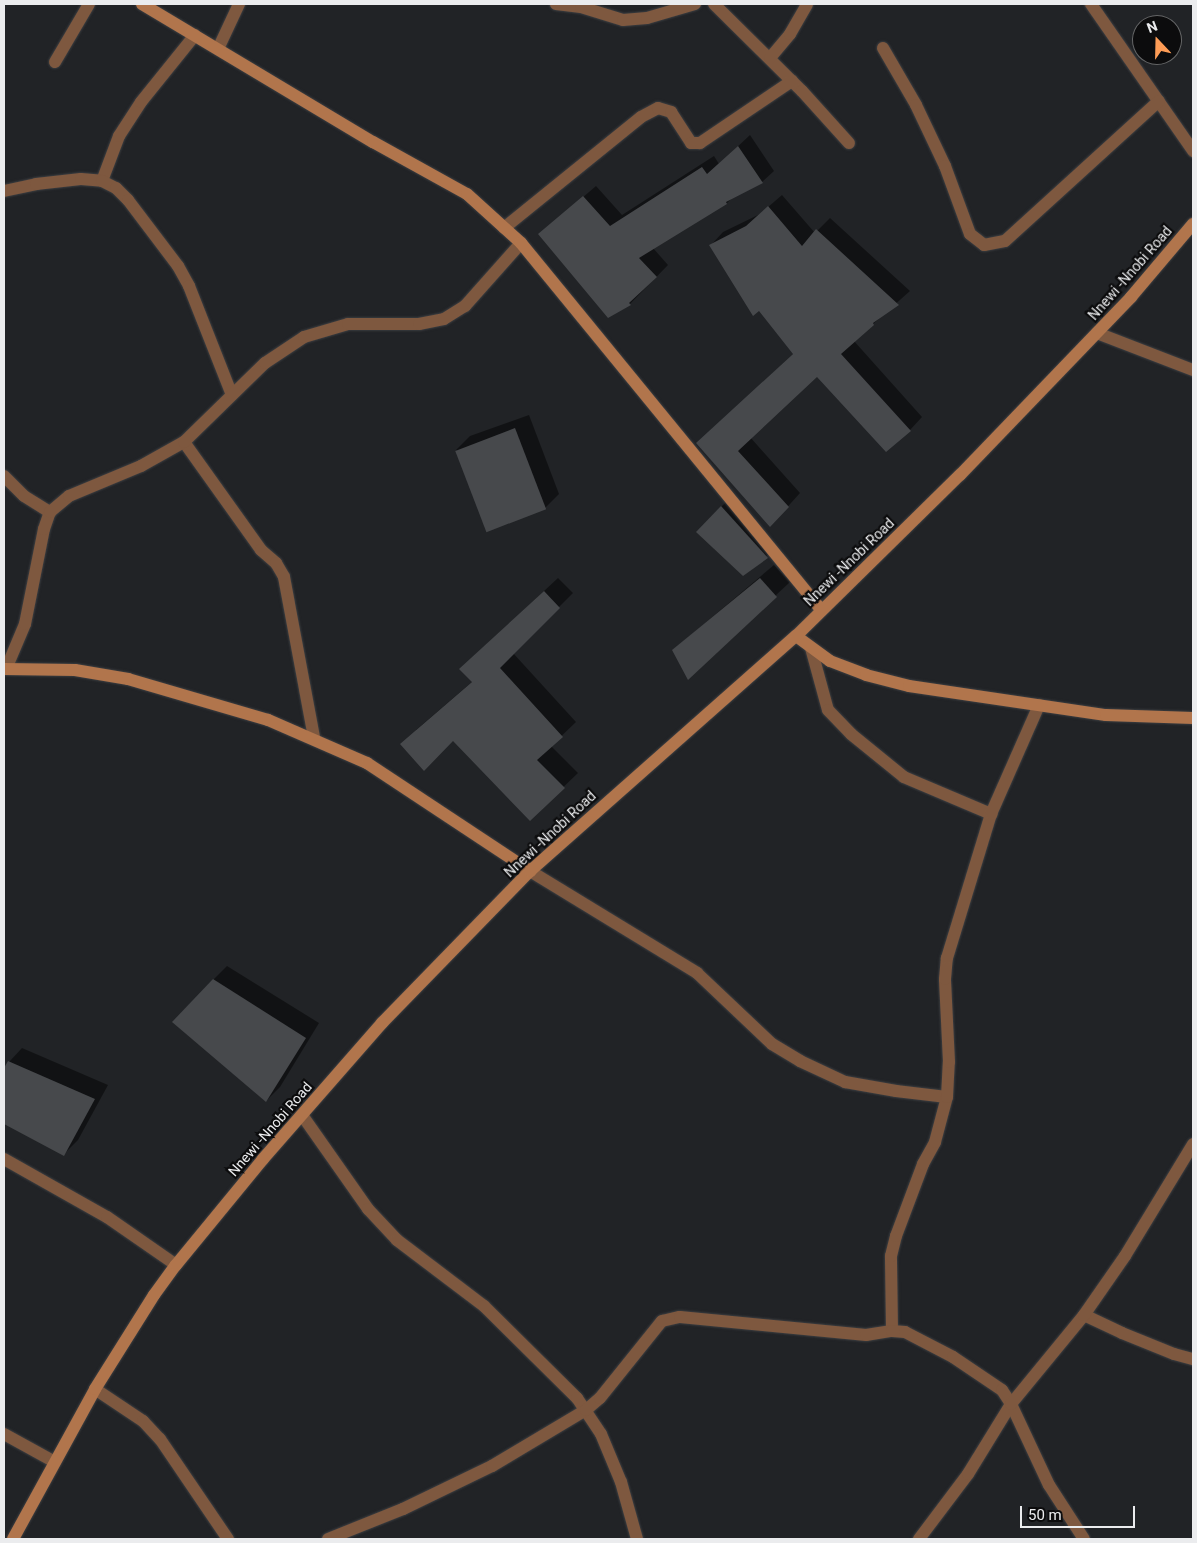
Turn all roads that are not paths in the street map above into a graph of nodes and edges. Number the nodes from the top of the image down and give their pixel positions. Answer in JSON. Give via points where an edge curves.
{"nodes":[{"id":1,"x":89,"y":4,"type":"edge"},
{"id":2,"x":142,"y":4,"type":"edge"},
{"id":3,"x":239,"y":4,"type":"edge"},
{"id":4,"x":556,"y":4,"type":"edge"},
{"id":5,"x":695,"y":4,"type":"edge"},
{"id":6,"x":714,"y":4,"type":"edge"},
{"id":7,"x":807,"y":4,"type":"edge"},
{"id":8,"x":1091,"y":4,"type":"edge"},
{"id":9,"x":195,"y":35,"type":"junction"},
{"id":10,"x":883,"y":48,"type":"dead end"},
{"id":11,"x":218,"y":49,"type":"junction"},
{"id":12,"x":770,"y":58,"type":"junction"},
{"id":13,"x":55,"y":62,"type":"dead end"},
{"id":14,"x":792,"y":81,"type":"junction"},
{"id":15,"x":1159,"y":101,"type":"junction"},
{"id":16,"x":849,"y":143,"type":"dead end"},
{"id":17,"x":1193,"y":151,"type":"edge"},
{"id":18,"x":102,"y":182,"type":"junction"},
{"id":19,"x":4,"y":191,"type":"edge"},
{"id":20,"x":1193,"y":224,"type":"edge"},
{"id":21,"x":504,"y":228,"type":"junction"},
{"id":22,"x":521,"y":243,"type":"junction"},
{"id":23,"x":1097,"y":333,"type":"junction"},
{"id":24,"x":1193,"y":370,"type":"edge"},
{"id":25,"x":232,"y":395,"type":"junction"},
{"id":26,"x":184,"y":442,"type":"junction"},
{"id":27,"x":4,"y":476,"type":"edge"},
{"id":28,"x":50,"y":512,"type":"junction"},
{"id":29,"x":821,"y":610,"type":"junction"},
{"id":30,"x":796,"y":636,"type":"junction"},
{"id":31,"x":811,"y":648,"type":"junction"},
{"id":32,"x":5,"y":669,"type":"edge"},
{"id":33,"x":1039,"y":705,"type":"junction"},
{"id":34,"x":1193,"y":718,"type":"edge"},
{"id":35,"x":314,"y":738,"type":"junction"},
{"id":36,"x":991,"y":814,"type":"junction"},
{"id":37,"x":530,"y":871,"type":"junction"},
{"id":38,"x":948,"y":1097,"type":"junction"},
{"id":39,"x":302,"y":1115,"type":"junction"},
{"id":40,"x":1193,"y":1144,"type":"edge"},
{"id":41,"x":4,"y":1159,"type":"edge"},
{"id":42,"x":176,"y":1265,"type":"junction"},
{"id":43,"x":1084,"y":1315,"type":"junction"},
{"id":44,"x":892,"y":1331,"type":"junction"},
{"id":45,"x":1193,"y":1359,"type":"edge"},
{"id":46,"x":95,"y":1389,"type":"junction"},
{"id":47,"x":1011,"y":1404,"type":"junction"},
{"id":48,"x":586,"y":1410,"type":"junction"},
{"id":49,"x":4,"y":1434,"type":"edge"},
{"id":50,"x":55,"y":1462,"type":"junction"},
{"id":51,"x":13,"y":1539,"type":"edge"},
{"id":52,"x":228,"y":1539,"type":"edge"},
{"id":53,"x":328,"y":1539,"type":"edge"},
{"id":54,"x":637,"y":1539,"type":"edge"},
{"id":55,"x":919,"y":1539,"type":"edge"},
{"id":56,"x":1084,"y":1539,"type":"edge"}],
"edges":[{"from":1,"to":13,"type":"street"},
{"from":2,"to":9,"type":"street"},
{"from":3,"to":11,"type":"street"},
{"from":4,"to":5,"type":"street","via":[[580,7],[623,20],[646,18]]},
{"from":6,"to":12,"type":"street"},
{"from":7,"to":12,"type":"street","via":[[790,34]]},
{"from":8,"to":15,"type":"street"},
{"from":9,"to":11,"type":"street"},
{"from":9,"to":18,"type":"street","via":[[141,102],[119,136]]},
{"from":10,"to":15,"type":"street","via":[[916,105],[945,166],[970,234],[984,245],[1005,242]]},
{"from":11,"to":21,"type":"street","via":[[467,194]]},
{"from":12,"to":14,"type":"street"},
{"from":14,"to":16,"type":"street"},
{"from":14,"to":21,"type":"street","via":[[700,143],[691,143],[671,112],[658,108],[641,117]]},
{"from":15,"to":17,"type":"street"},
{"from":18,"to":19,"type":"street","via":[[72,180]]},
{"from":18,"to":25,"type":"street","via":[[116,188],[128,200],[178,266]]},
{"from":20,"to":23,"type":"street","name":"Nnewi -Nnobi Road"},
{"from":21,"to":22,"type":"street"},
{"from":22,"to":25,"type":"street","via":[[465,306],[444,319],[419,324],[348,324],[304,338],[266,362]]},
{"from":22,"to":29,"type":"street"},
{"from":23,"to":24,"type":"street"},
{"from":23,"to":29,"type":"street","name":"Nnewi -Nnobi Road","via":[[1012,424]]},
{"from":25,"to":26,"type":"street"},
{"from":26,"to":28,"type":"street","via":[[141,466],[69,496]]},
{"from":26,"to":35,"type":"street","via":[[284,577]]},
{"from":27,"to":28,"type":"street","via":[[24,496]]},
{"from":28,"to":32,"type":"street","via":[[25,624]]},
{"from":29,"to":30,"type":"street","name":"Nnewi -Nnobi Road"},
{"from":30,"to":31,"type":"street"},
{"from":30,"to":37,"type":"street","name":"Nnewi -Nnobi Road"},
{"from":31,"to":33,"type":"street","via":[[830,660],[892,682]]},
{"from":31,"to":36,"type":"street","via":[[828,710],[851,734],[904,776]]},
{"from":32,"to":35,"type":"street","via":[[75,670],[128,679],[268,720]]},
{"from":33,"to":34,"type":"street","via":[[1106,715]]},
{"from":33,"to":36,"type":"street"},
{"from":35,"to":37,"type":"street","via":[[367,763]]},
{"from":36,"to":38,"type":"street","via":[[947,958]]},
{"from":37,"to":38,"type":"street","via":[[697,973],[772,1044],[800,1061],[845,1082]]},
{"from":37,"to":39,"type":"street","name":"Nnewi -Nnobi Road","via":[[382,1023]]},
{"from":38,"to":44,"type":"street","via":[[935,1142],[923,1164],[891,1256]]},
{"from":39,"to":42,"type":"street","name":"Nnewi -Nnobi Road"},
{"from":39,"to":48,"type":"street","via":[[368,1209],[397,1240],[484,1306],[524,1343]]},
{"from":40,"to":43,"type":"street","via":[[1125,1256]]},
{"from":41,"to":42,"type":"street","via":[[107,1217]]},
{"from":42,"to":46,"type":"street","name":"Nnewi -Nnobi Road"},
{"from":43,"to":45,"type":"street"},
{"from":43,"to":47,"type":"street"},
{"from":44,"to":47,"type":"street","via":[[905,1332],[953,1356],[1002,1390]]},
{"from":44,"to":48,"type":"street","via":[[866,1335],[670,1318],[662,1321],[600,1398]]},
{"from":46,"to":50,"type":"street","name":"Nnewi -Nnobi Road"},
{"from":46,"to":52,"type":"street","via":[[143,1421],[160,1439]]},
{"from":47,"to":55,"type":"street","via":[[968,1474]]},
{"from":47,"to":56,"type":"street","via":[[1049,1485]]},
{"from":48,"to":53,"type":"street","via":[[492,1466]]},
{"from":48,"to":54,"type":"street","via":[[601,1434],[621,1482]]},
{"from":49,"to":50,"type":"street"},
{"from":50,"to":51,"type":"street","name":"Nnewi -Nnobi Road"}]}
